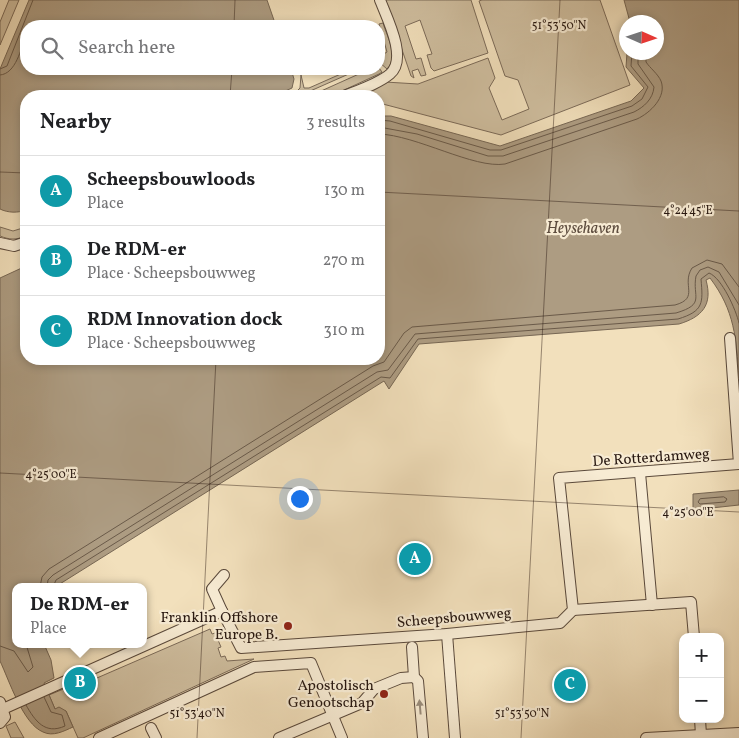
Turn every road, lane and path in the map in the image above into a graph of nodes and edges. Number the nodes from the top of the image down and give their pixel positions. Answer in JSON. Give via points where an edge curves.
{"nodes":[{"id":1,"x":380,"y":0,"type":"edge"},
{"id":2,"x":357,"y":90,"type":"edge"},
{"id":3,"x":0,"y":243,"type":"edge"},
{"id":4,"x":20,"y":244,"type":"edge"},
{"id":5,"x":730,"y":338,"type":"dead end"},
{"id":6,"x":640,"y":473,"type":"junction"},
{"id":7,"x":224,"y":575,"type":"dead end"},
{"id":8,"x":652,"y":605,"type":"junction"},
{"id":9,"x":573,"y":610,"type":"junction"},
{"id":10,"x":222,"y":611,"type":"junction"},
{"id":11,"x":694,"y":633,"type":"edge"},
{"id":12,"x":447,"y":634,"type":"junction"},
{"id":13,"x":147,"y":645,"type":"edge"},
{"id":14,"x":139,"y":648,"type":"edge"},
{"id":15,"x":412,"y":648,"type":"dead end"},
{"id":16,"x":414,"y":677,"type":"junction"},
{"id":17,"x":2,"y":706,"type":"edge"},
{"id":18,"x":333,"y":715,"type":"junction"},
{"id":19,"x":0,"y":723,"type":"edge"},
{"id":20,"x":700,"y":723,"type":"edge"},
{"id":21,"x":739,"y":733,"type":"edge"},
{"id":22,"x":701,"y":735,"type":"junction"},
{"id":23,"x":99,"y":738,"type":"edge"},
{"id":24,"x":279,"y":738,"type":"edge"},
{"id":25,"x":342,"y":738,"type":"edge"},
{"id":26,"x":423,"y":738,"type":"edge"},
{"id":27,"x":455,"y":738,"type":"edge"},
{"id":28,"x":646,"y":738,"type":"edge"}],
"edges":[{"from":1,"to":2,"type":"street","via":[[398,51],[398,62],[386,77]]},
{"from":3,"to":4,"type":"street"},
{"from":5,"to":6,"type":"street","name":"De Rotterdamweg","via":[[739,464]]},
{"from":6,"to":8,"type":"street"},
{"from":6,"to":9,"type":"street","name":"De Rotterdamweg","via":[[559,478]]},
{"from":7,"to":10,"type":"street","name":"Scheepsbouwweg","via":[[212,588]]},
{"from":8,"to":9,"type":"street"},
{"from":8,"to":11,"type":"street","via":[[691,602]]},
{"from":9,"to":12,"type":"street","name":"Scheepsbouwweg","via":[[560,623]]},
{"from":10,"to":12,"type":"street","name":"Scheepsbouwweg","via":[[241,648]]},
{"from":10,"to":13,"type":"street"},
{"from":12,"to":27,"type":"street"},
{"from":14,"to":17,"type":"street"},
{"from":15,"to":16,"type":"street"},
{"from":16,"to":18,"type":"street","via":[[400,678],[374,689],[362,703]]},
{"from":26,"to":16,"type":"street","one_way":true,"via":[[418,681]]},
{"from":17,"to":19,"type":"street","via":[[5,717]]},
{"from":18,"to":23,"type":"street","via":[[311,663],[254,667]]},
{"from":18,"to":24,"type":"street"},
{"from":18,"to":25,"type":"street"},
{"from":20,"to":22,"type":"street"},
{"from":21,"to":22,"type":"street"},
{"from":22,"to":28,"type":"street"}]}
